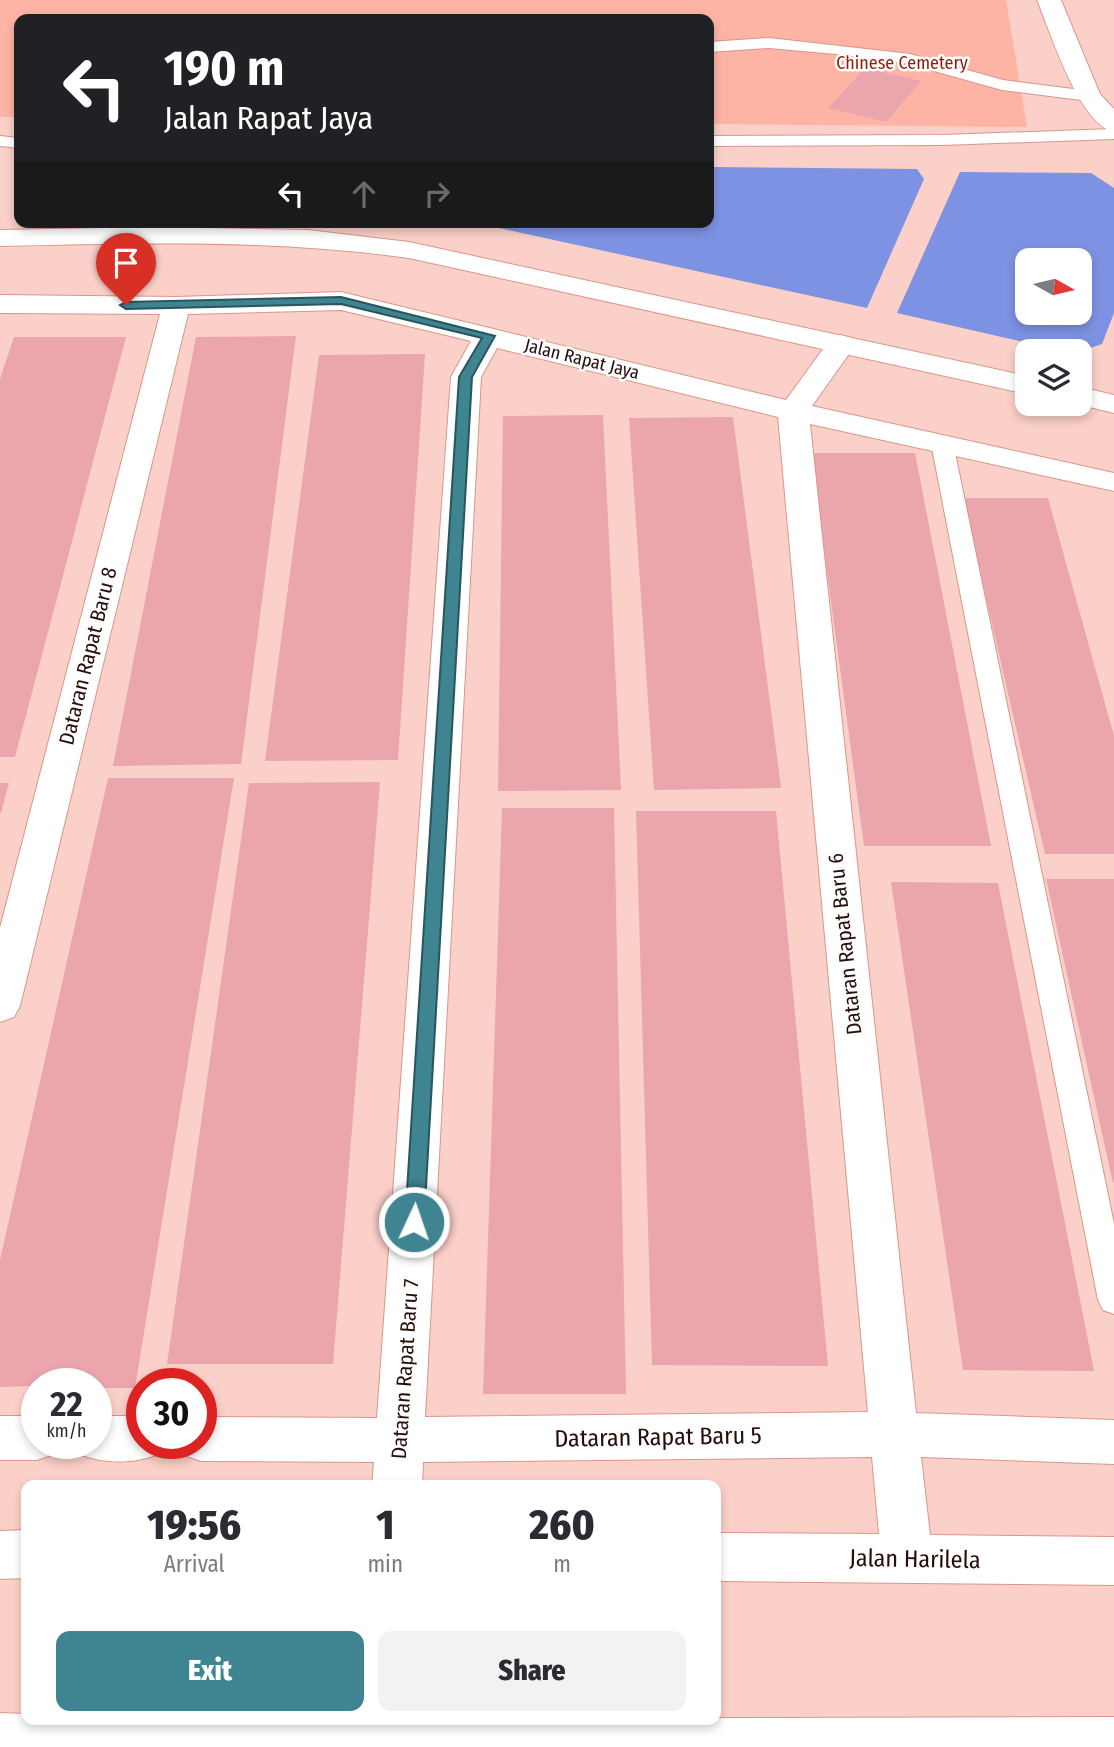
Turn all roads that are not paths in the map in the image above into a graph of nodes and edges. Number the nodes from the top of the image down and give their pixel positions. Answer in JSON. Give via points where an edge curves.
{"nodes":[{"id":1,"x":1049,"y":0,"type":"edge"},
{"id":2,"x":714,"y":47,"type":"edge"},
{"id":3,"x":1089,"y":96,"type":"junction"},
{"id":4,"x":1114,"y":124,"type":"edge"},
{"id":5,"x":1114,"y":134,"type":"edge"},
{"id":6,"x":714,"y":141,"type":"edge"},
{"id":7,"x":0,"y":238,"type":"edge"},
{"id":8,"x":0,"y":304,"type":"edge"},
{"id":9,"x":176,"y":306,"type":"junction"},
{"id":10,"x":489,"y":336,"type":"junction"},
{"id":11,"x":841,"y":344,"type":"junction"},
{"id":12,"x":1015,"y":381,"type":"edge"},
{"id":13,"x":1092,"y":399,"type":"edge"},
{"id":14,"x":1114,"y":404,"type":"edge"},
{"id":15,"x":793,"y":411,"type":"junction"},
{"id":16,"x":943,"y":443,"type":"junction"},
{"id":17,"x":1113,"y":486,"type":"edge"},
{"id":18,"x":0,"y":1006,"type":"edge"},
{"id":19,"x":1114,"y":1300,"type":"edge"},
{"id":20,"x":894,"y":1434,"type":"junction"},
{"id":21,"x":0,"y":1438,"type":"edge"},
{"id":22,"x":21,"y":1438,"type":"edge"},
{"id":23,"x":217,"y":1439,"type":"edge"},
{"id":24,"x":401,"y":1440,"type":"junction"},
{"id":25,"x":1114,"y":1443,"type":"edge"},
{"id":26,"x":398,"y":1480,"type":"edge"},
{"id":27,"x":0,"y":1555,"type":"edge"},
{"id":28,"x":21,"y":1555,"type":"edge"},
{"id":29,"x":721,"y":1557,"type":"edge"},
{"id":30,"x":907,"y":1559,"type":"junction"},
{"id":31,"x":1114,"y":1561,"type":"edge"},
{"id":32,"x":0,"y":1740,"type":"edge"},
{"id":33,"x":1114,"y":1744,"type":"edge"},
{"id":34,"x":337,"y":1746,"type":"edge"}],
"edges":[{"from":1,"to":3,"type":"street"},
{"from":2,"to":3,"type":"lane","via":[[769,43],[836,49],[910,59],[1002,85]]},
{"from":3,"to":4,"type":"street"},
{"from":5,"to":6,"type":"lane","via":[[942,141]]},
{"from":7,"to":11,"type":"street","via":[[171,236],[361,242]]},
{"from":8,"to":9,"type":"street","name":"Jalan Rapat Jaya"},
{"from":9,"to":10,"type":"street","name":"Jalan Rapat Jaya","via":[[341,301]]},
{"from":9,"to":18,"type":"street","name":"Dataran Rapat Baru 8"},
{"from":10,"to":15,"type":"street","name":"Jalan Rapat Jaya"},
{"from":10,"to":24,"type":"street","name":"Dataran Rapat Baru 7","via":[[466,377]]},
{"from":11,"to":12,"type":"street"},
{"from":11,"to":15,"type":"street"},
{"from":13,"to":14,"type":"street"},
{"from":15,"to":16,"type":"street","name":"Jalan Rapat Jaya"},
{"from":15,"to":20,"type":"street","name":"Dataran Rapat Baru 6"},
{"from":16,"to":17,"type":"street","name":"Jalan Rapat Jaya"},
{"from":16,"to":19,"type":"lane"},
{"from":20,"to":24,"type":"street","name":"Dataran Rapat Baru 5"},
{"from":20,"to":25,"type":"street","name":"Dataran Rapat Baru 5"},
{"from":20,"to":30,"type":"street","name":"Dataran Rapat Baru 6"},
{"from":21,"to":22,"type":"street"},
{"from":23,"to":24,"type":"street","name":"Dataran Rapat Baru 5"},
{"from":24,"to":26,"type":"street","name":"Dataran Rapat Baru 7"},
{"from":27,"to":28,"type":"street"},
{"from":29,"to":30,"type":"street","name":"Jalan Harilela"},
{"from":30,"to":31,"type":"street","name":"Jalan Harilela"},
{"from":32,"to":34,"type":"street"},
{"from":33,"to":34,"type":"street"}]}
